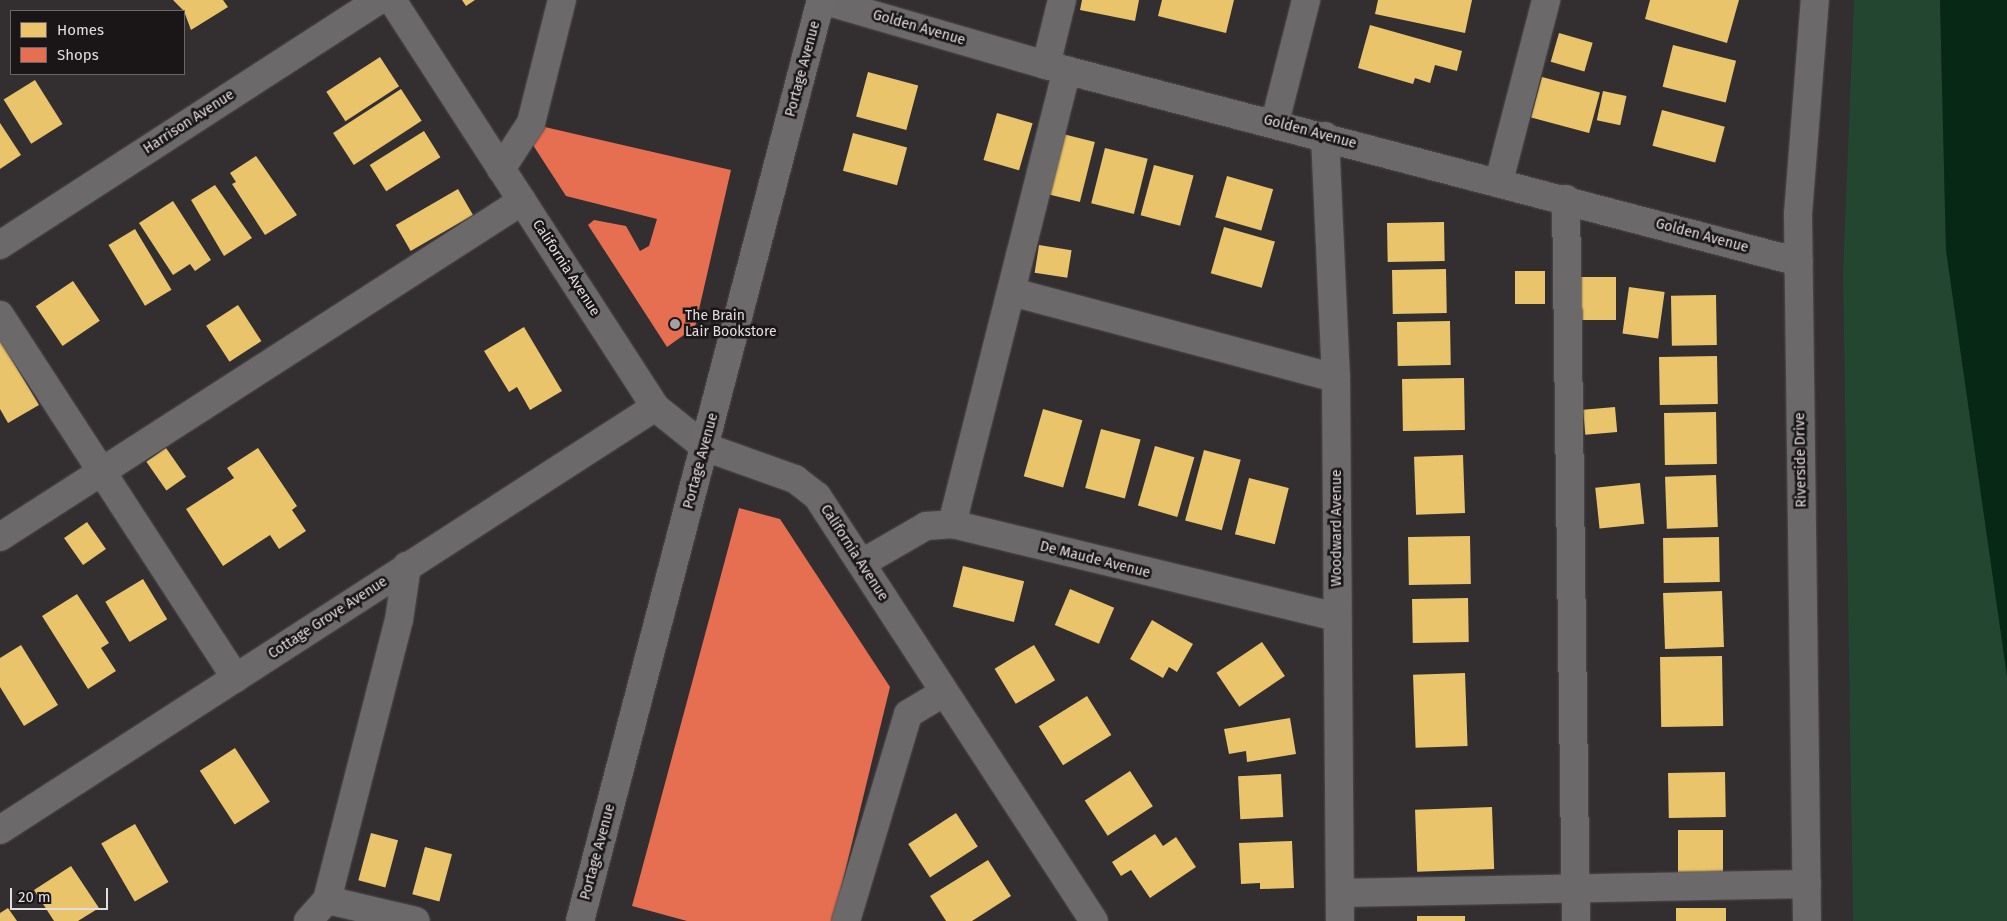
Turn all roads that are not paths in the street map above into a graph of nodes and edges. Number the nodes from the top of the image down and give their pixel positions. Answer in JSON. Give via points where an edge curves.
{"nodes":[{"id":1,"x":379,"y":0,"type":"edge"},
{"id":2,"x":392,"y":0,"type":"edge"},
{"id":3,"x":562,"y":0,"type":"edge"},
{"id":4,"x":821,"y":0,"type":"edge"},
{"id":5,"x":1062,"y":0,"type":"edge"},
{"id":6,"x":1306,"y":0,"type":"edge"},
{"id":7,"x":1546,"y":0,"type":"edge"},
{"id":8,"x":1815,"y":0,"type":"edge"},
{"id":9,"x":1056,"y":68,"type":"junction"},
{"id":10,"x":1275,"y":122,"type":"junction"},
{"id":11,"x":1325,"y":136,"type":"junction"},
{"id":12,"x":502,"y":169,"type":"junction"},
{"id":13,"x":1499,"y":181,"type":"junction"},
{"id":14,"x":1566,"y":199,"type":"junction"},
{"id":15,"x":522,"y":201,"type":"junction"},
{"id":16,"x":0,"y":244,"type":"edge"},
{"id":17,"x":1799,"y":262,"type":"junction"},
{"id":18,"x":1012,"y":292,"type":"junction"},
{"id":19,"x":0,"y":315,"type":"edge"},
{"id":20,"x":1336,"y":378,"type":"junction"},
{"id":21,"x":655,"y":407,"type":"junction"},
{"id":22,"x":705,"y":447,"type":"junction"},
{"id":23,"x":101,"y":470,"type":"junction"},
{"id":24,"x":952,"y":524,"type":"junction"},
{"id":25,"x":0,"y":537,"type":"edge"},
{"id":26,"x":862,"y":563,"type":"junction"},
{"id":27,"x":408,"y":566,"type":"junction"},
{"id":28,"x":1337,"y":617,"type":"junction"},
{"id":29,"x":236,"y":678,"type":"junction"},
{"id":30,"x":943,"y":693,"type":"junction"},
{"id":31,"x":0,"y":830,"type":"edge"},
{"id":32,"x":1807,"y":884,"type":"junction"},
{"id":33,"x":1575,"y":888,"type":"junction"},
{"id":34,"x":1340,"y":893,"type":"junction"},
{"id":35,"x":327,"y":900,"type":"junction"},
{"id":36,"x":308,"y":921,"type":"edge"},
{"id":37,"x":416,"y":921,"type":"edge"},
{"id":38,"x":580,"y":921,"type":"edge"},
{"id":39,"x":846,"y":921,"type":"edge"},
{"id":40,"x":1094,"y":921,"type":"edge"},
{"id":41,"x":1340,"y":921,"type":"edge"},
{"id":42,"x":1576,"y":921,"type":"edge"},
{"id":43,"x":1807,"y":921,"type":"edge"}],
"edges":[{"from":1,"to":16,"type":"street","name":"Harrison Avenue"},
{"from":2,"to":12,"type":"street","name":"California Avenue"},
{"from":3,"to":12,"type":"street","via":[[531,123]]},
{"from":4,"to":9,"type":"street","name":"Golden Avenue"},
{"from":4,"to":22,"type":"main road","name":"Portage Avenue"},
{"from":5,"to":9,"type":"street"},
{"from":6,"to":10,"type":"street"},
{"from":7,"to":13,"type":"street"},
{"from":8,"to":17,"type":"street","name":"Riverside Drive","via":[[1803,131]]},
{"from":9,"to":10,"type":"street","name":"Golden Avenue"},
{"from":9,"to":18,"type":"street"},
{"from":10,"to":11,"type":"street","name":"Golden Avenue"},
{"from":11,"to":13,"type":"street","name":"Golden Avenue"},
{"from":11,"to":20,"type":"street","name":"Woodward Avenue"},
{"from":12,"to":15,"type":"street","name":"California Avenue"},
{"from":13,"to":14,"type":"street","name":"Golden Avenue"},
{"from":14,"to":17,"type":"street","name":"Golden Avenue"},
{"from":14,"to":33,"type":"street"},
{"from":15,"to":21,"type":"street","name":"California Avenue"},
{"from":15,"to":23,"type":"street"},
{"from":17,"to":32,"type":"street","name":"Riverside Drive"},
{"from":18,"to":20,"type":"street"},
{"from":18,"to":24,"type":"street"},
{"from":19,"to":23,"type":"street"},
{"from":20,"to":28,"type":"street","name":"Woodward Avenue"},
{"from":21,"to":22,"type":"street","name":"California Avenue"},
{"from":21,"to":27,"type":"street","name":"Cottage Grove Avenue"},
{"from":22,"to":26,"type":"street","name":"California Avenue","via":[[795,479],[810,490]]},
{"from":22,"to":38,"type":"main road","name":"Portage Avenue"},
{"from":23,"to":25,"type":"street"},
{"from":23,"to":29,"type":"street"},
{"from":24,"to":26,"type":"street","name":"De Maude Avenue","via":[[926,526]]},
{"from":24,"to":28,"type":"street","name":"De Maude Avenue"},
{"from":26,"to":30,"type":"street","name":"California Avenue"},
{"from":27,"to":29,"type":"street","name":"Cottage Grove Avenue"},
{"from":27,"to":35,"type":"street","via":[[399,620]]},
{"from":28,"to":34,"type":"street","name":"Woodward Avenue"},
{"from":29,"to":31,"type":"street","name":"Cottage Grove Avenue"},
{"from":30,"to":39,"type":"street","via":[[908,714]]},
{"from":30,"to":40,"type":"street","name":"California Avenue"},
{"from":32,"to":33,"type":"street"},
{"from":32,"to":43,"type":"street","name":"Riverside Drive"},
{"from":33,"to":34,"type":"street"},
{"from":33,"to":42,"type":"street"},
{"from":34,"to":41,"type":"street","name":"Woodward Avenue"},
{"from":35,"to":36,"type":"street"},
{"from":35,"to":37,"type":"street"}]}
